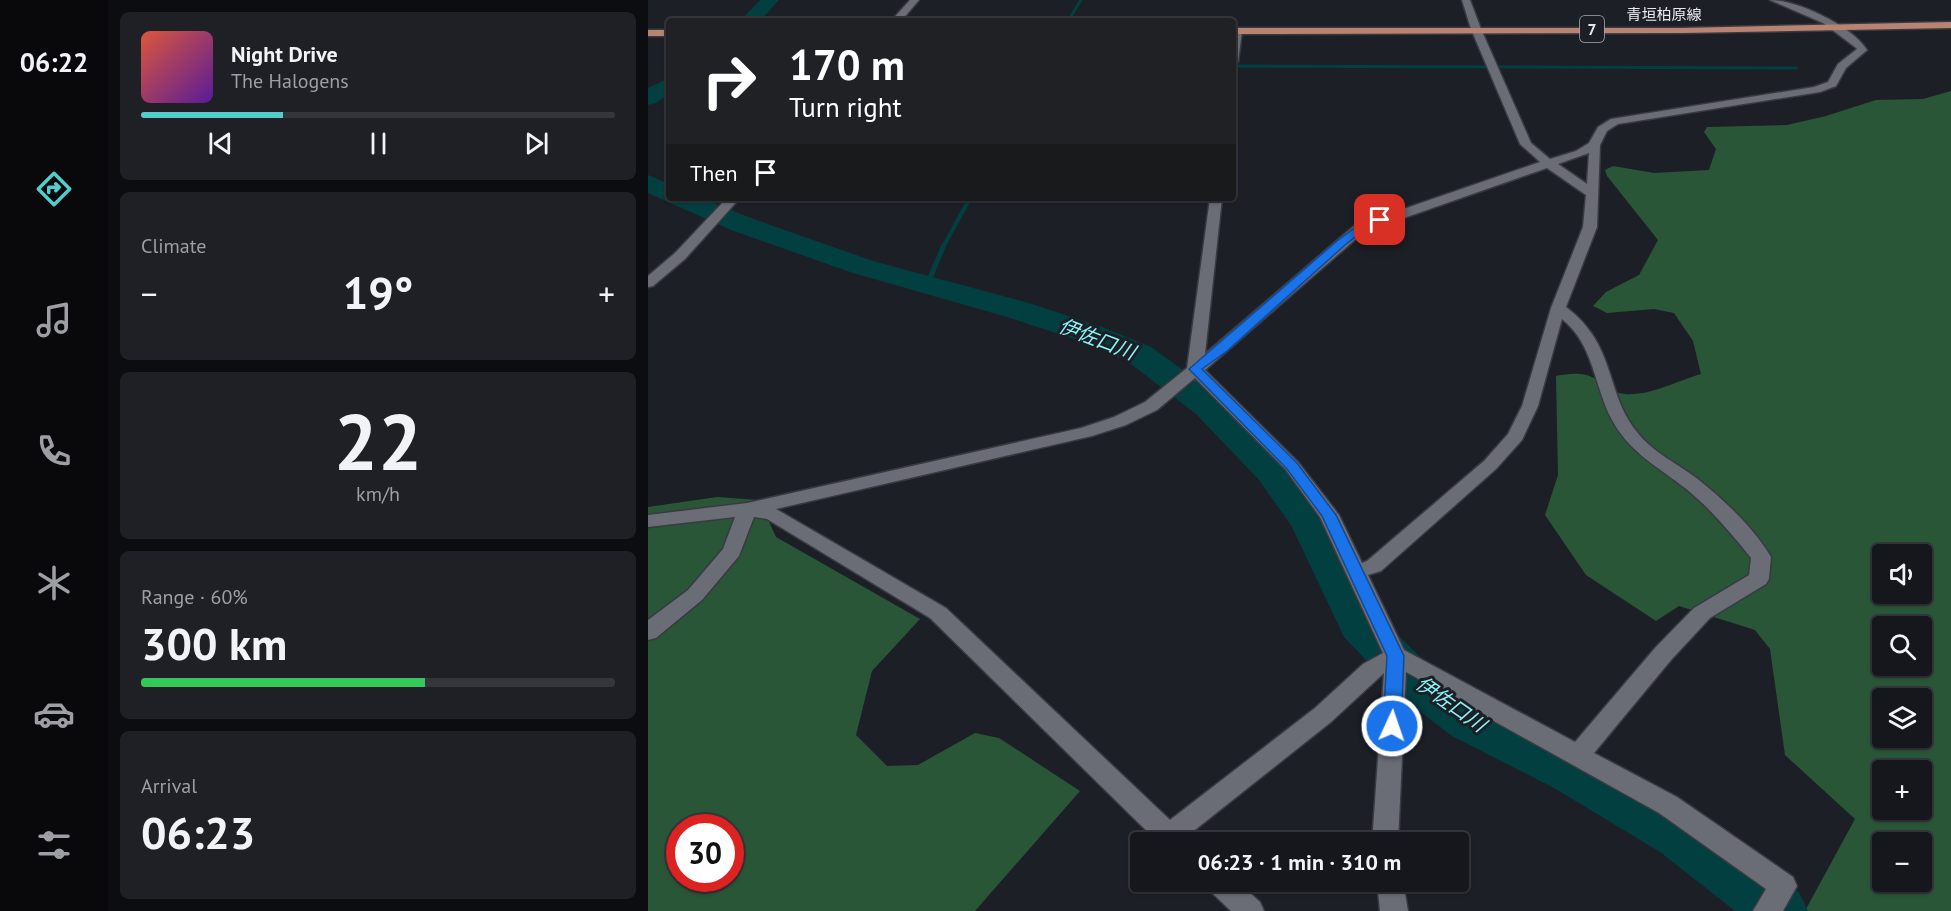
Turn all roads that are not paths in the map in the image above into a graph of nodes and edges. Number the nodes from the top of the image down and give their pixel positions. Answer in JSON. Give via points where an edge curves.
{"nodes":[{"id":1,"x":915,"y":0,"type":"edge"},
{"id":2,"x":1466,"y":0,"type":"edge"},
{"id":3,"x":1774,"y":0,"type":"edge"},
{"id":4,"x":899,"y":18,"type":"edge"},
{"id":5,"x":1951,"y":25,"type":"edge"},
{"id":6,"x":1476,"y":29,"type":"junction"},
{"id":7,"x":1837,"y":29,"type":"junction"},
{"id":8,"x":1236,"y":31,"type":"edge"},
{"id":9,"x":648,"y":33,"type":"edge"},
{"id":10,"x":666,"y":33,"type":"edge"},
{"id":11,"x":1594,"y":145,"type":"junction"},
{"id":12,"x":1550,"y":164,"type":"junction"},
{"id":13,"x":1593,"y":194,"type":"junction"},
{"id":14,"x":731,"y":201,"type":"edge"},
{"id":15,"x":1215,"y":201,"type":"edge"},
{"id":16,"x":648,"y":283,"type":"edge"},
{"id":17,"x":1558,"y":308,"type":"junction"},
{"id":18,"x":1184,"y":378,"type":"junction"},
{"id":19,"x":747,"y":509,"type":"junction"},
{"id":20,"x":648,"y":520,"type":"edge"},
{"id":21,"x":1355,"y":572,"type":"junction"},
{"id":22,"x":648,"y":632,"type":"edge"},
{"id":23,"x":1396,"y":656,"type":"junction"},
{"id":24,"x":1579,"y":754,"type":"junction"},
{"id":25,"x":1165,"y":832,"type":"edge"},
{"id":26,"x":1183,"y":832,"type":"edge"},
{"id":27,"x":1387,"y":832,"type":"edge"},
{"id":28,"x":1230,"y":892,"type":"edge"},
{"id":29,"x":1391,"y":892,"type":"edge"},
{"id":30,"x":1250,"y":911,"type":"edge"},
{"id":31,"x":1394,"y":911,"type":"edge"},
{"id":32,"x":1767,"y":911,"type":"edge"}],
"edges":[{"from":1,"to":4,"type":"street"},
{"from":2,"to":6,"type":"street"},
{"from":3,"to":7,"type":"street"},
{"from":5,"to":7,"type":"main road","name":"青垣柏原線","number":"7"},
{"from":6,"to":7,"type":"main road","name":"青垣柏原線","number":"7"},
{"from":6,"to":8,"type":"main road","name":"青垣柏原線","number":"7"},
{"from":6,"to":12,"type":"street","via":[[1526,144]]},
{"from":7,"to":11,"type":"street","via":[[1862,50],[1842,66],[1832,84],[1825,88],[1615,121],[1602,129]]},
{"from":9,"to":10,"type":"main road"},
{"from":11,"to":12,"type":"street"},
{"from":11,"to":13,"type":"street"},
{"from":12,"to":13,"type":"street"},
{"from":12,"to":18,"type":"street","via":[[1359,229]]},
{"from":13,"to":17,"type":"street","via":[[1590,227]]},
{"from":14,"to":16,"type":"street","via":[[680,256]]},
{"from":15,"to":18,"type":"street"},
{"from":17,"to":21,"type":"street","via":[[1530,406],[1516,436],[1490,465],[1374,566]]},
{"from":17,"to":24,"type":"street","via":[[1571,316],[1596,348],[1617,410],[1631,436],[1729,518],[1761,557],[1759,579],[1702,613],[1662,654]]},
{"from":18,"to":19,"type":"street","via":[[1151,406],[1086,432]]},
{"from":18,"to":21,"type":"street","via":[[1292,466],[1329,515]]},
{"from":19,"to":20,"type":"street"},
{"from":19,"to":22,"type":"street","via":[[732,550],[695,595]]},
{"from":19,"to":25,"type":"street","via":[[772,514],[938,613]]},
{"from":21,"to":23,"type":"street"},
{"from":23,"to":24,"type":"street"},
{"from":23,"to":26,"type":"street","via":[[1371,670]]},
{"from":23,"to":27,"type":"street"},
{"from":24,"to":32,"type":"street","via":[[1668,805],[1784,886]]},
{"from":28,"to":30,"type":"street"},
{"from":29,"to":31,"type":"street"}]}
